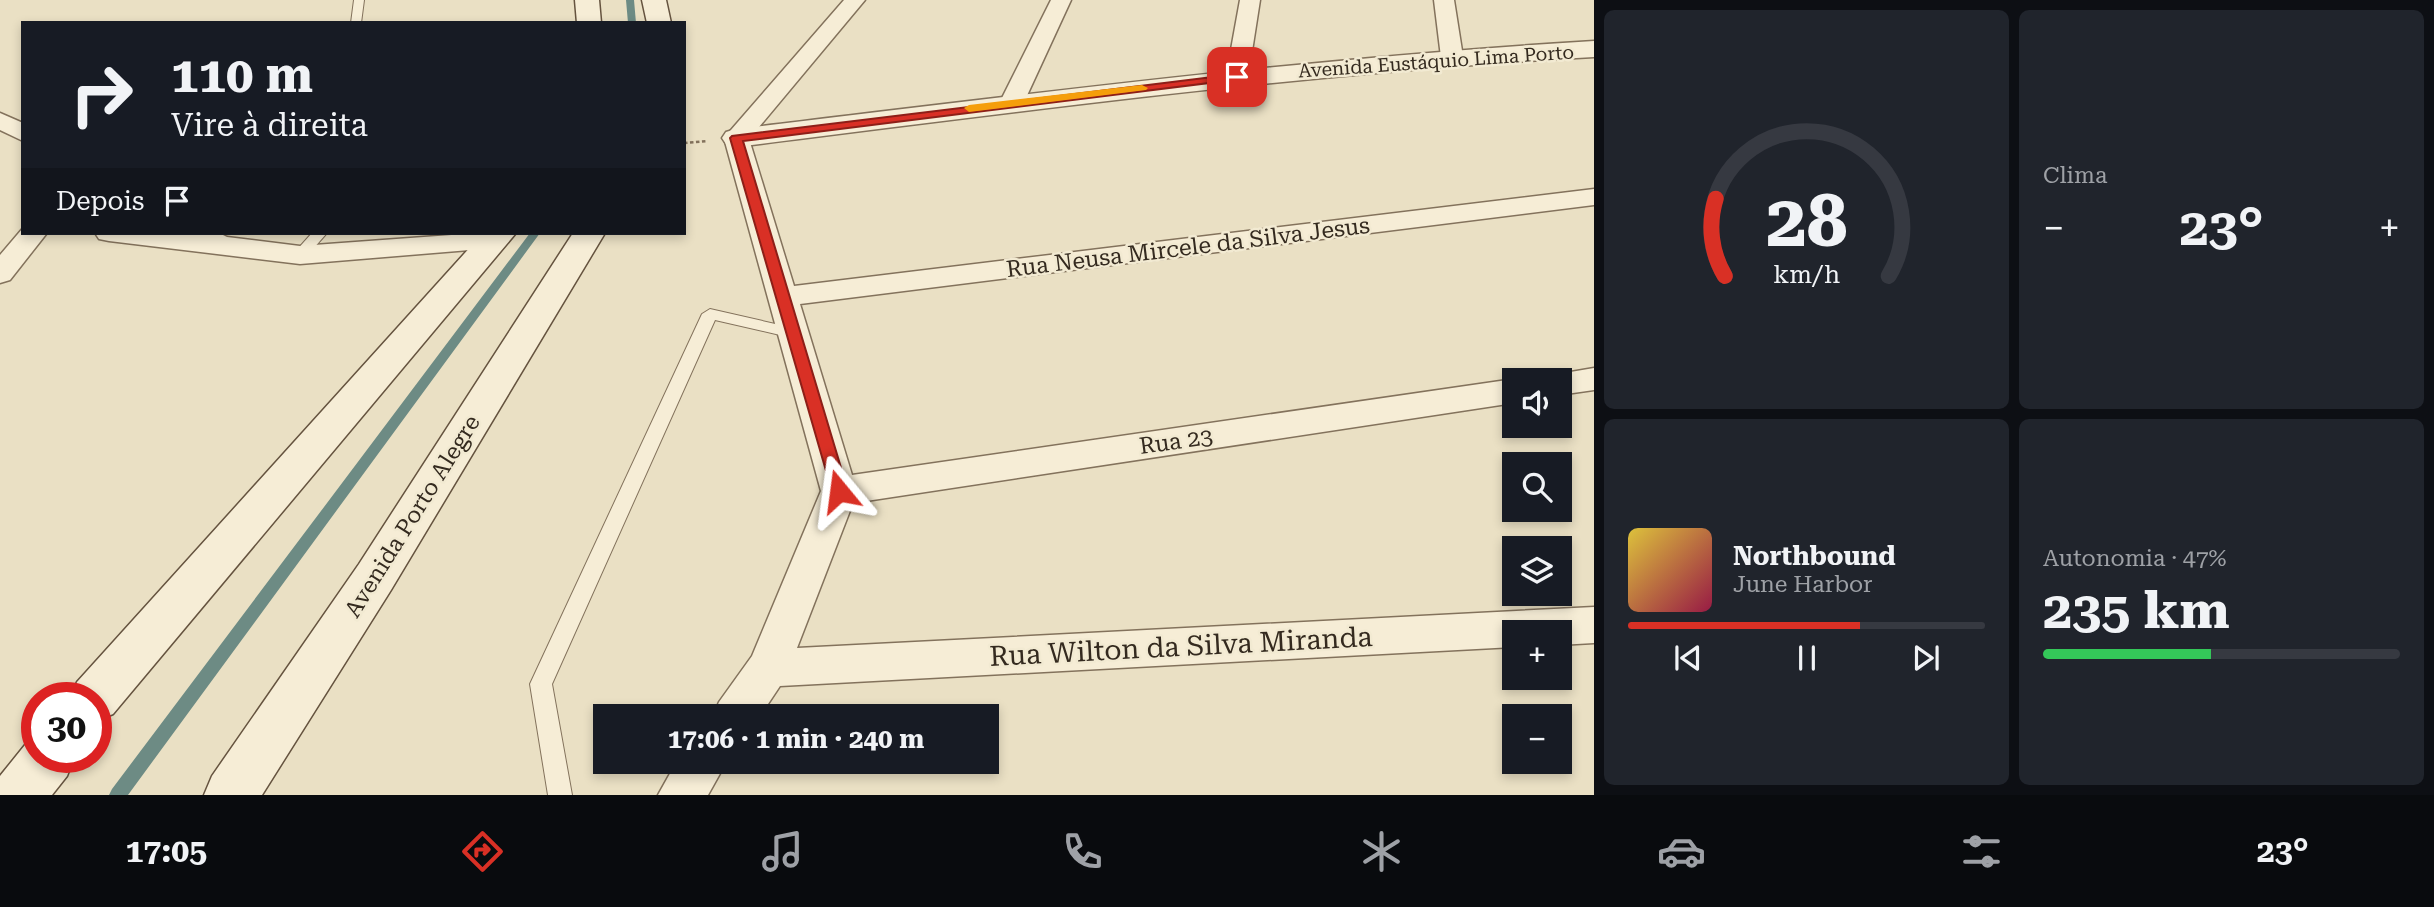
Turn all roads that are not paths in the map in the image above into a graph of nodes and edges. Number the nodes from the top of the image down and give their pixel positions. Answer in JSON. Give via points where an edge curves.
{"nodes":[{"id":1,"x":359,"y":0,"type":"edge"},
{"id":2,"x":587,"y":0,"type":"edge"},
{"id":3,"x":654,"y":0,"type":"edge"},
{"id":4,"x":855,"y":0,"type":"edge"},
{"id":5,"x":1061,"y":0,"type":"edge"},
{"id":6,"x":1250,"y":0,"type":"edge"},
{"id":7,"x":1444,"y":0,"type":"edge"},
{"id":8,"x":356,"y":21,"type":"edge"},
{"id":9,"x":589,"y":21,"type":"edge"},
{"id":10,"x":659,"y":21,"type":"edge"},
{"id":11,"x":1594,"y":49,"type":"edge"},
{"id":12,"x":1452,"y":57,"type":"junction"},
{"id":13,"x":1237,"y":77,"type":"junction"},
{"id":14,"x":1012,"y":102,"type":"junction"},
{"id":15,"x":0,"y":120,"type":"edge"},
{"id":16,"x":21,"y":133,"type":"edge"},
{"id":17,"x":736,"y":138,"type":"junction"},
{"id":18,"x":1594,"y":197,"type":"edge"},
{"id":19,"x":31,"y":235,"type":"edge"},
{"id":20,"x":143,"y":235,"type":"edge"},
{"id":21,"x":318,"y":235,"type":"edge"},
{"id":22,"x":588,"y":235,"type":"edge"},
{"id":23,"x":497,"y":236,"type":"edge"},
{"id":24,"x":210,"y":239,"type":"edge"},
{"id":25,"x":300,"y":255,"type":"junction"},
{"id":26,"x":0,"y":274,"type":"edge"},
{"id":27,"x":783,"y":297,"type":"junction"},
{"id":28,"x":793,"y":333,"type":"junction"},
{"id":29,"x":1594,"y":379,"type":"edge"},
{"id":30,"x":1572,"y":382,"type":"edge"},
{"id":31,"x":1502,"y":393,"type":"edge"},
{"id":32,"x":839,"y":491,"type":"junction"},
{"id":33,"x":1594,"y":625,"type":"edge"},
{"id":34,"x":768,"y":668,"type":"junction"},
{"id":35,"x":108,"y":682,"type":"edge"},
{"id":36,"x":743,"y":704,"type":"edge"},
{"id":37,"x":36,"y":773,"type":"edge"},
{"id":38,"x":695,"y":774,"type":"edge"},
{"id":39,"x":19,"y":795,"type":"edge"},
{"id":40,"x":231,"y":795,"type":"edge"},
{"id":41,"x":560,"y":795,"type":"edge"},
{"id":42,"x":681,"y":795,"type":"edge"}],
"edges":[{"from":1,"to":8,"type":"lane"},
{"from":2,"to":9,"type":"main road"},
{"from":3,"to":10,"type":"main road"},
{"from":4,"to":17,"type":"street"},
{"from":5,"to":14,"type":"street"},
{"from":6,"to":13,"type":"street"},
{"from":7,"to":12,"type":"street"},
{"from":11,"to":12,"type":"main road","name":"Avenida Eustáquio Lima Porto"},
{"from":12,"to":13,"type":"main road","name":"Avenida Eustáquio Lima Porto"},
{"from":13,"to":14,"type":"main road","name":"Avenida Eustáquio Lima Porto"},
{"from":14,"to":17,"type":"main road","name":"Avenida Eustáquio Lima Porto"},
{"from":15,"to":16,"type":"street"},
{"from":17,"to":27,"type":"street"},
{"from":18,"to":27,"type":"street","name":"Rua Neusa Mircele da Silva Jesus"},
{"from":19,"to":26,"type":"street"},
{"from":20,"to":24,"type":"street"},
{"from":21,"to":25,"type":"lane"},
{"from":22,"to":40,"type":"main road","name":"Avenida Porto Alegre","via":[[375,577]]},
{"from":23,"to":25,"type":"street"},
{"from":23,"to":35,"type":"main road"},
{"from":24,"to":25,"type":"street"},
{"from":27,"to":28,"type":"street"},
{"from":28,"to":32,"type":"street"},
{"from":28,"to":41,"type":"lane","via":[[710,314],[541,684]]},
{"from":29,"to":30,"type":"street"},
{"from":31,"to":32,"type":"street","name":"Rua 23"},
{"from":32,"to":34,"type":"street"},
{"from":33,"to":34,"type":"street","name":"Rua Wilton da Silva Miranda"},
{"from":34,"to":36,"type":"street"},
{"from":37,"to":39,"type":"main road"},
{"from":38,"to":42,"type":"street"}]}
